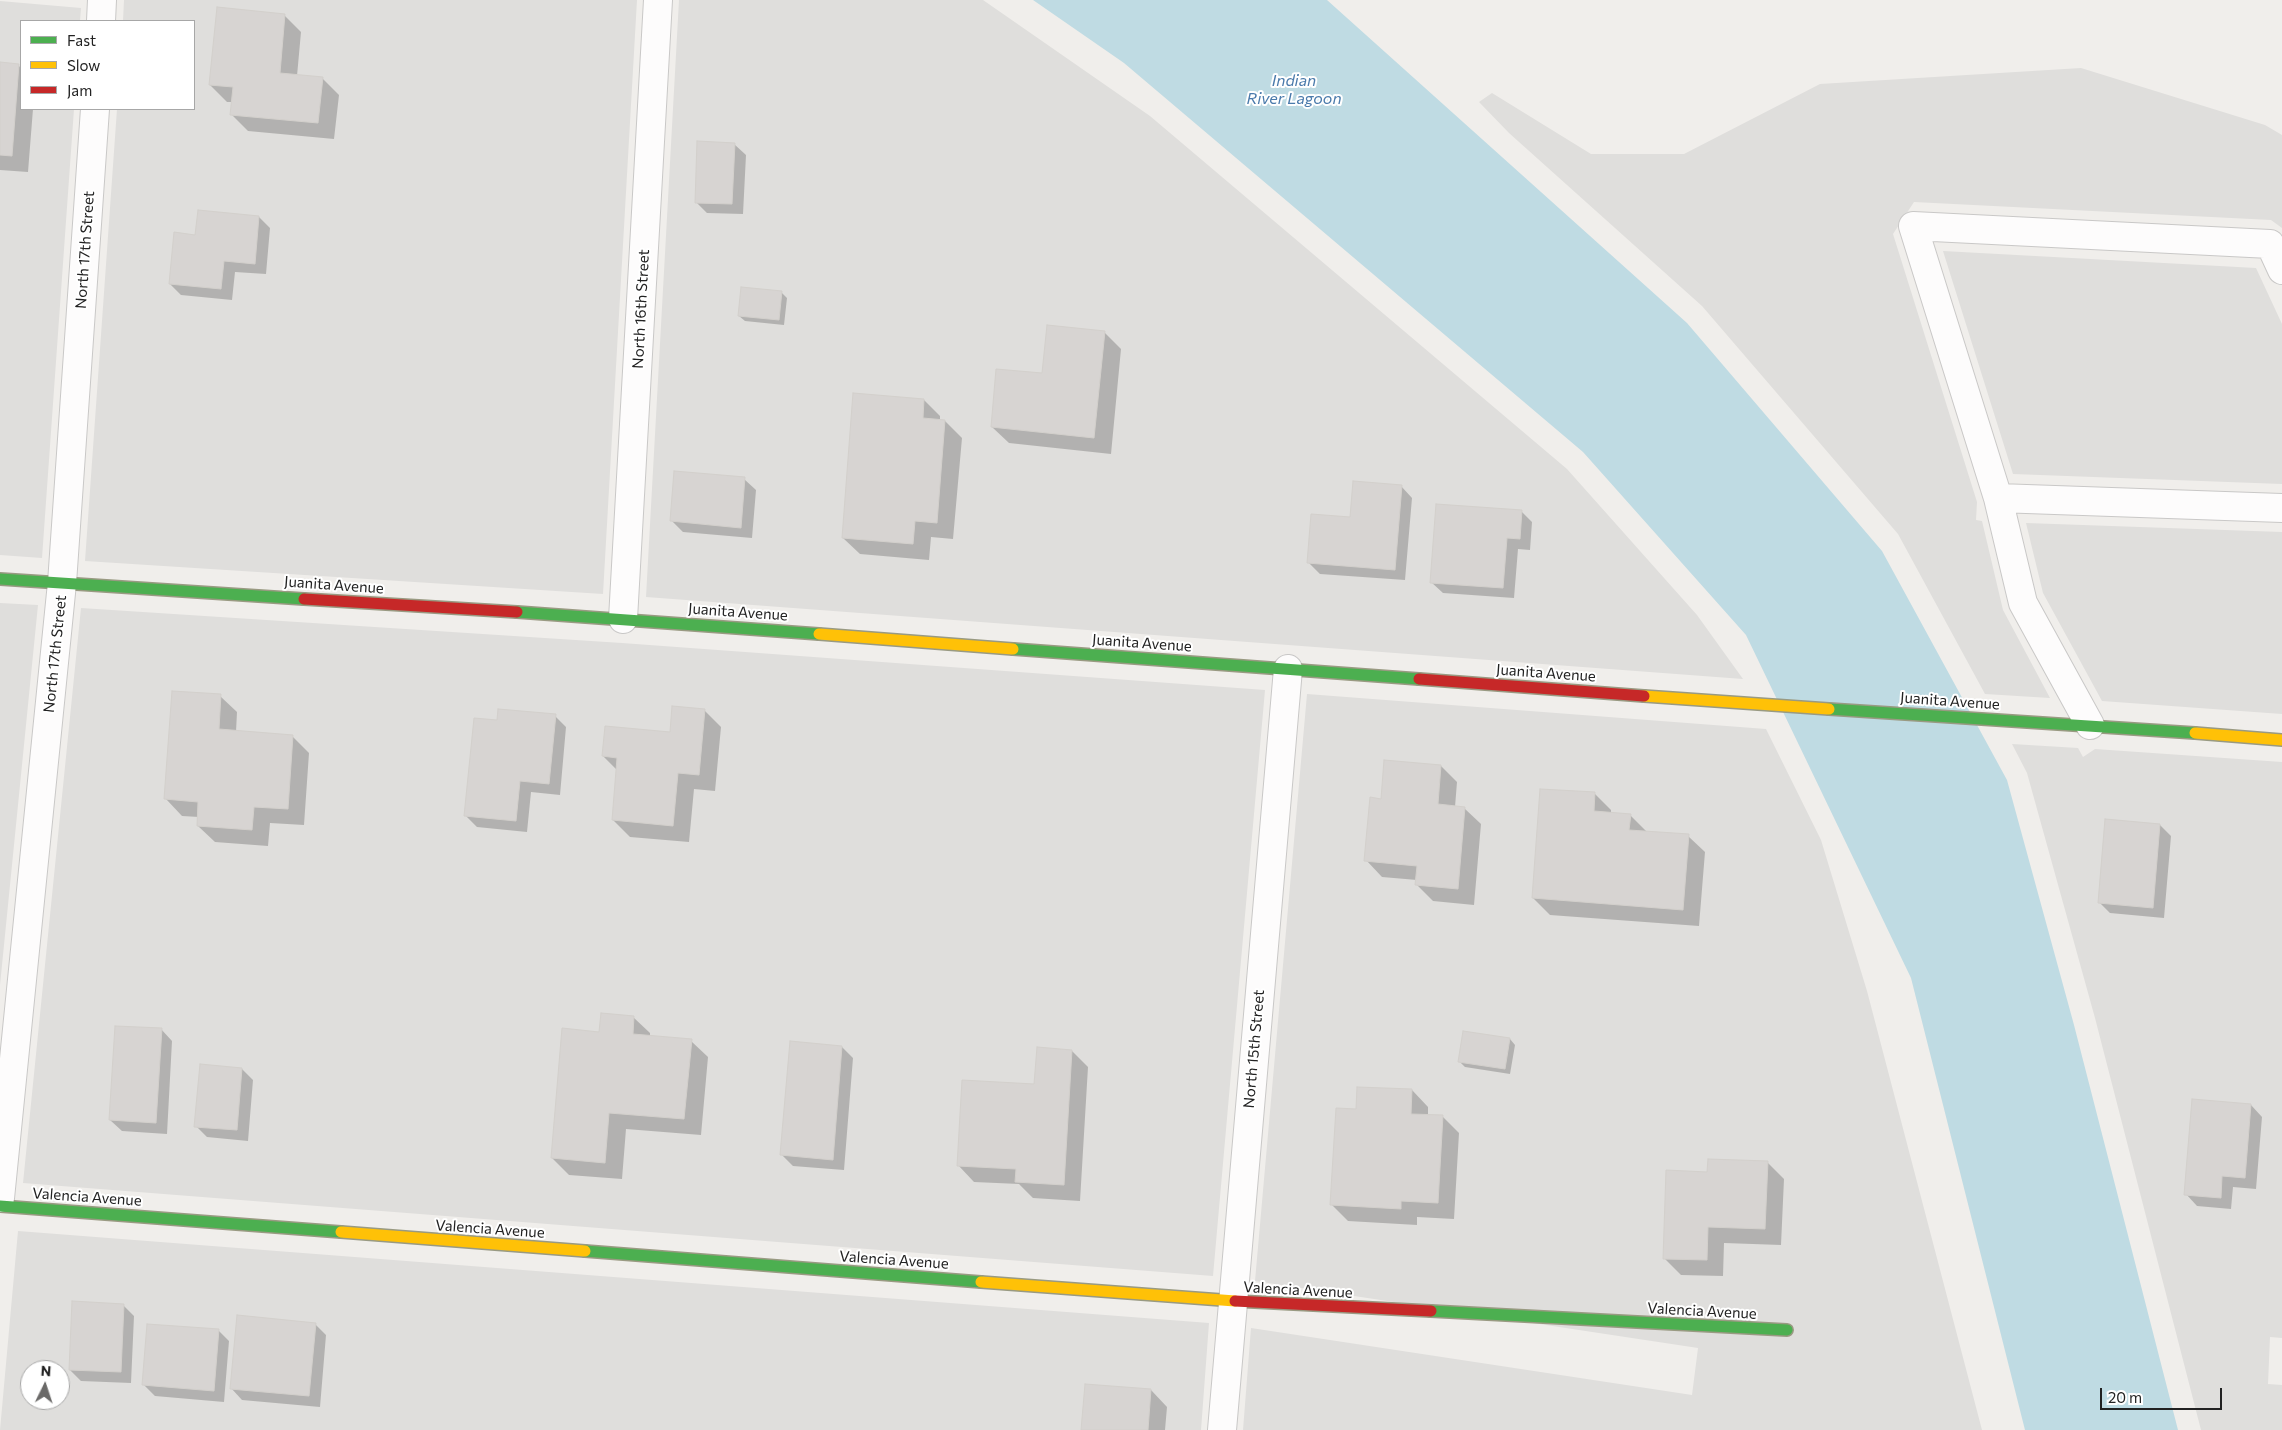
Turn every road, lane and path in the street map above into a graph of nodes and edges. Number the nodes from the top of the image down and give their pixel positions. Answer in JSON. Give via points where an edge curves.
{"nodes":[{"id":1,"x":102,"y":0,"type":"edge"},
{"id":2,"x":658,"y":0,"type":"edge"},
{"id":3,"x":101,"y":20,"type":"edge"},
{"id":4,"x":95,"y":110,"type":"edge"},
{"id":5,"x":2282,"y":270,"type":"edge"},
{"id":6,"x":1998,"y":498,"type":"junction"},
{"id":7,"x":2282,"y":508,"type":"edge"},
{"id":8,"x":0,"y":579,"type":"edge"},
{"id":9,"x":62,"y":583,"type":"junction"},
{"id":10,"x":623,"y":619,"type":"junction"},
{"id":11,"x":1288,"y":669,"type":"junction"},
{"id":12,"x":2090,"y":725,"type":"junction"},
{"id":13,"x":2282,"y":740,"type":"edge"},
{"id":14,"x":0,"y":1198,"type":"edge"},
{"id":15,"x":0,"y":1206,"type":"edge"},
{"id":16,"x":1232,"y":1301,"type":"junction"},
{"id":17,"x":1787,"y":1330,"type":"dead end"},
{"id":18,"x":1222,"y":1430,"type":"edge"}],
"edges":[{"from":1,"to":3,"type":"street"},
{"from":2,"to":10,"type":"street","name":"North 16th Street"},
{"from":4,"to":9,"type":"street","name":"North 17th Street"},
{"from":5,"to":6,"type":"street","via":[[2270,244],[1913,226]]},
{"from":6,"to":7,"type":"street"},
{"from":6,"to":12,"type":"street","via":[[2023,603]]},
{"from":8,"to":9,"type":"street","name":"Juanita Avenue"},
{"from":9,"to":10,"type":"street","name":"Juanita Avenue"},
{"from":9,"to":14,"type":"street","name":"North 17th Street"},
{"from":10,"to":11,"type":"street","name":"Juanita Avenue"},
{"from":11,"to":12,"type":"street","name":"Juanita Avenue","via":[[1720,702]]},
{"from":11,"to":16,"type":"street","name":"North 15th Street"},
{"from":12,"to":13,"type":"street","name":"Juanita Avenue"},
{"from":15,"to":16,"type":"street","name":"Valencia Avenue"},
{"from":16,"to":17,"type":"street","name":"Valencia Avenue"},
{"from":16,"to":18,"type":"street","name":"North 15th Street"}]}
